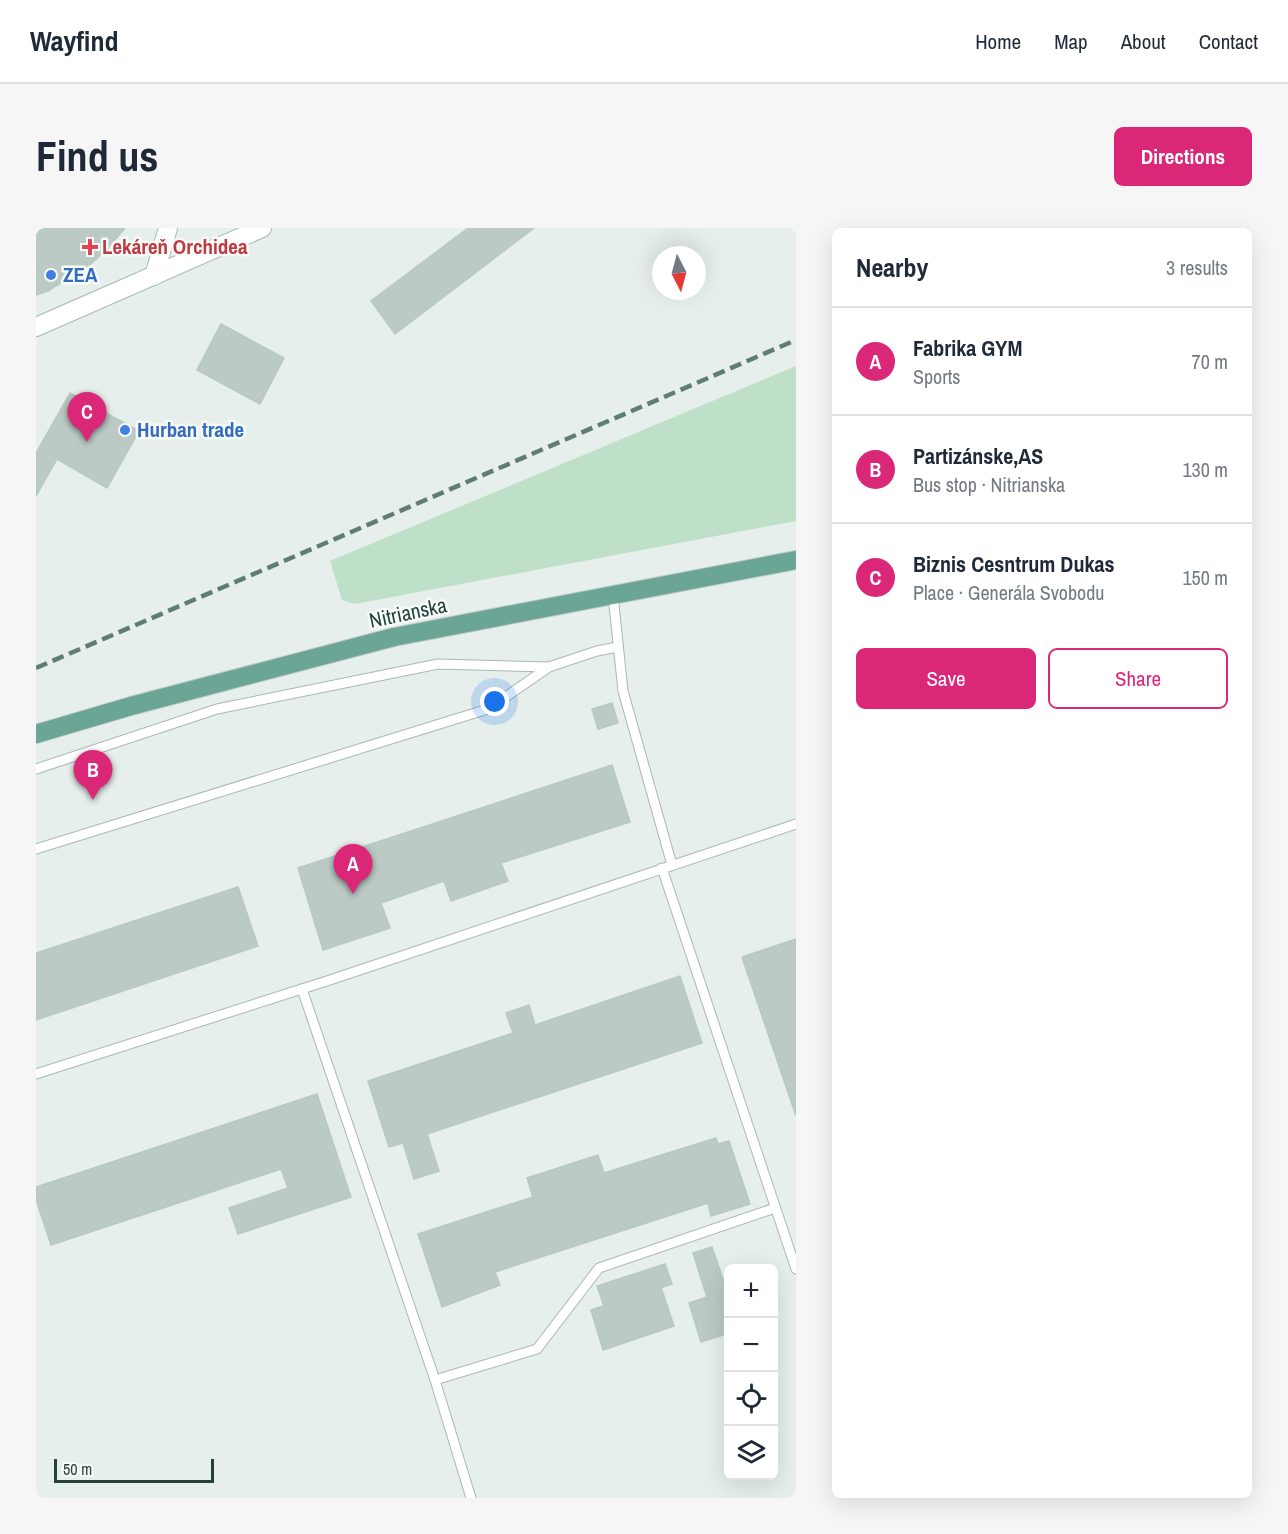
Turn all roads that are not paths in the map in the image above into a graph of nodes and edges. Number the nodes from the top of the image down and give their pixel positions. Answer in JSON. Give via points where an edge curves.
{"nodes":[{"id":1,"x":168,"y":228,"type":"edge"},
{"id":2,"x":262,"y":228,"type":"edge"},
{"id":3,"x":154,"y":276,"type":"junction"},
{"id":4,"x":36,"y":327,"type":"edge"},
{"id":5,"x":796,"y":560,"type":"edge"},
{"id":6,"x":613,"y":596,"type":"junction"},
{"id":7,"x":618,"y":647,"type":"junction"},
{"id":8,"x":549,"y":667,"type":"junction"},
{"id":9,"x":36,"y":734,"type":"edge"},
{"id":10,"x":36,"y":769,"type":"edge"},
{"id":11,"x":796,"y":824,"type":"edge"},
{"id":12,"x":36,"y":849,"type":"edge"},
{"id":13,"x":672,"y":865,"type":"junction"},
{"id":14,"x":662,"y":868,"type":"junction"},
{"id":15,"x":302,"y":989,"type":"junction"},
{"id":16,"x":36,"y":1074,"type":"edge"},
{"id":17,"x":775,"y":1208,"type":"junction"},
{"id":18,"x":796,"y":1269,"type":"edge"},
{"id":19,"x":435,"y":1380,"type":"junction"},
{"id":20,"x":471,"y":1498,"type":"edge"}],
"edges":[{"from":1,"to":3,"type":"street"},
{"from":2,"to":3,"type":"street"},
{"from":3,"to":4,"type":"street"},
{"from":5,"to":6,"type":"main road","name":"Nitrianska"},
{"from":6,"to":7,"type":"lane"},
{"from":6,"to":9,"type":"main road","name":"Nitrianska","via":[[394,637]]},
{"from":7,"to":8,"type":"lane"},
{"from":7,"to":13,"type":"lane","via":[[623,691]]},
{"from":8,"to":10,"type":"lane","via":[[438,664],[217,709]]},
{"from":8,"to":12,"type":"lane","via":[[488,708]]},
{"from":11,"to":13,"type":"lane"},
{"from":13,"to":14,"type":"lane"},
{"from":14,"to":15,"type":"lane"},
{"from":14,"to":17,"type":"lane"},
{"from":15,"to":16,"type":"lane"},
{"from":15,"to":19,"type":"lane"},
{"from":17,"to":18,"type":"lane"},
{"from":17,"to":19,"type":"lane","via":[[599,1268],[537,1349]]},
{"from":19,"to":20,"type":"lane"}]}
